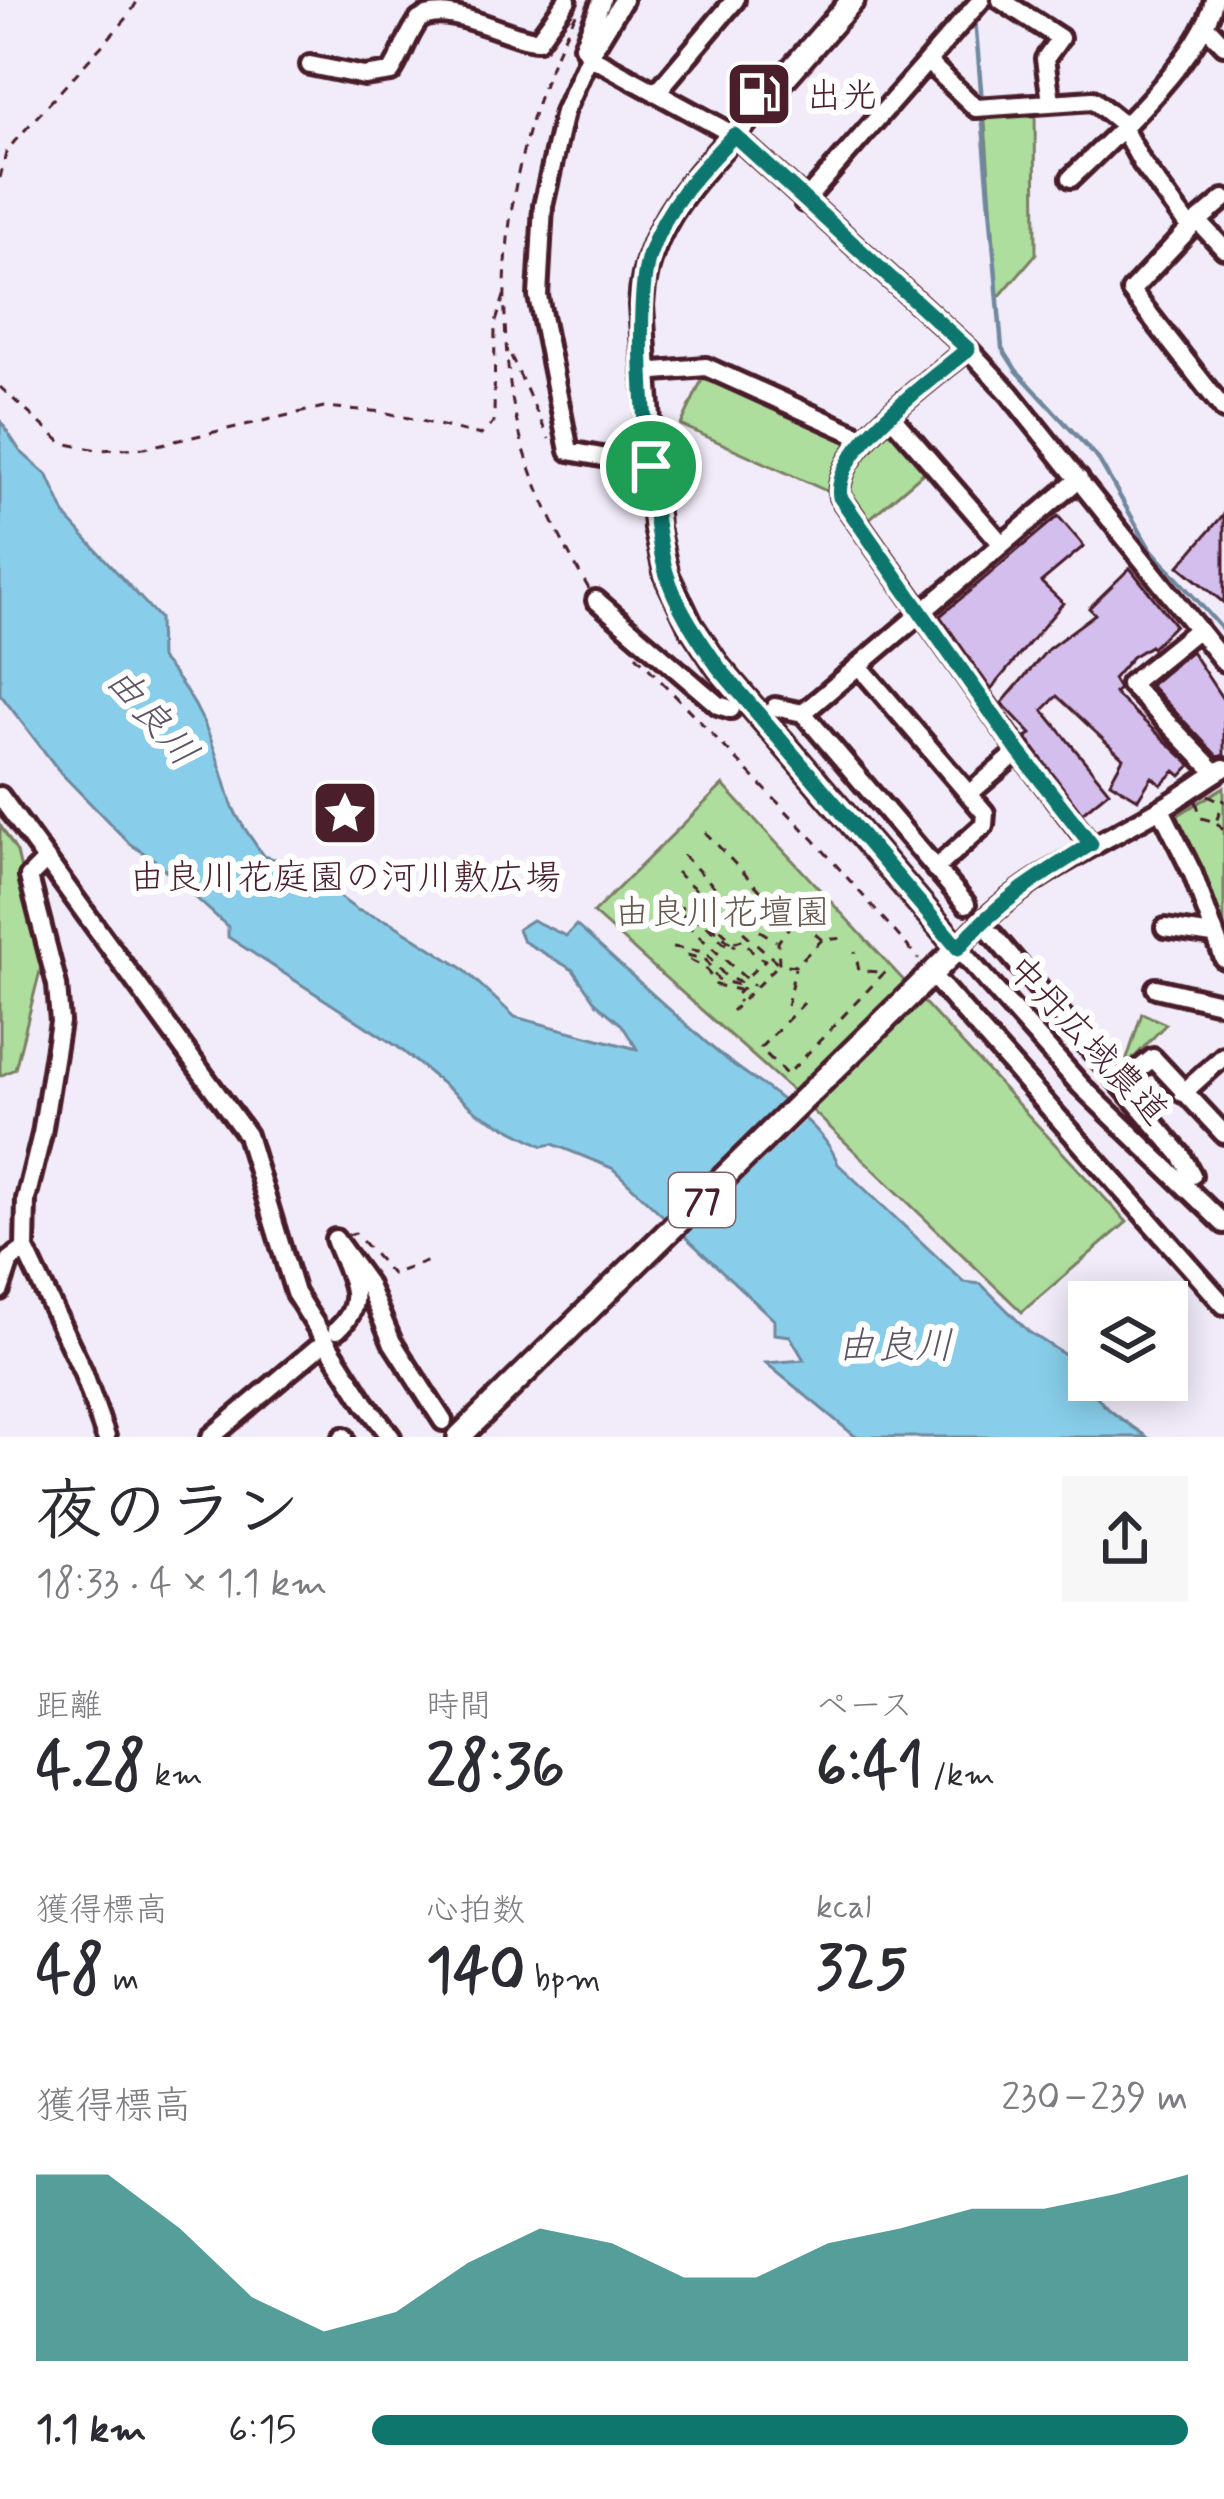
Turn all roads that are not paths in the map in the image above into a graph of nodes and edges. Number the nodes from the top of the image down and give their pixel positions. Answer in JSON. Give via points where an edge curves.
{"nodes":[{"id":1,"x":567,"y":0,"type":"edge"},
{"id":2,"x":602,"y":0,"type":"edge"},
{"id":3,"x":622,"y":0,"type":"edge"},
{"id":4,"x":735,"y":0,"type":"edge"},
{"id":5,"x":853,"y":0,"type":"edge"},
{"id":6,"x":981,"y":0,"type":"edge"},
{"id":7,"x":1000,"y":0,"type":"edge"},
{"id":8,"x":1214,"y":0,"type":"edge"},
{"id":9,"x":1205,"y":26,"type":"junction"},
{"id":10,"x":1224,"y":45,"type":"edge"},
{"id":11,"x":589,"y":56,"type":"junction"},
{"id":12,"x":928,"y":62,"type":"junction"},
{"id":13,"x":310,"y":65,"type":"dead end"},
{"id":14,"x":656,"y":93,"type":"junction"},
{"id":15,"x":1051,"y":101,"type":"junction"},
{"id":16,"x":1124,"y":128,"type":"junction"},
{"id":17,"x":734,"y":135,"type":"junction"},
{"id":18,"x":1071,"y":178,"type":"dead end"},
{"id":19,"x":1224,"y":199,"type":"edge"},
{"id":20,"x":804,"y":202,"type":"junction"},
{"id":21,"x":1194,"y":224,"type":"junction"},
{"id":22,"x":1224,"y":249,"type":"edge"},
{"id":23,"x":968,"y":349,"type":"junction"},
{"id":24,"x":643,"y":372,"type":"junction"},
{"id":25,"x":1224,"y":410,"type":"edge"},
{"id":26,"x":890,"y":415,"type":"junction"},
{"id":27,"x":864,"y":438,"type":"junction"},
{"id":28,"x":651,"y":466,"type":"junction"},
{"id":29,"x":1079,"y":479,"type":"junction"},
{"id":30,"x":1001,"y":543,"type":"junction"},
{"id":31,"x":596,"y":600,"type":"road end"},
{"id":32,"x":923,"y":612,"type":"junction"},
{"id":33,"x":1198,"y":629,"type":"junction"},
{"id":34,"x":1224,"y":662,"type":"edge"},
{"id":35,"x":859,"y":666,"type":"junction"},
{"id":36,"x":775,"y":707,"type":"dead end"},
{"id":37,"x":731,"y":709,"type":"dead end"},
{"id":38,"x":803,"y":713,"type":"junction"},
{"id":39,"x":1019,"y":752,"type":"junction"},
{"id":40,"x":1220,"y":771,"type":"edge"},
{"id":41,"x":970,"y":794,"type":"junction"},
{"id":42,"x":0,"y":796,"type":"edge"},
{"id":43,"x":1161,"y":809,"type":"junction"},
{"id":44,"x":1091,"y":844,"type":"junction"},
{"id":45,"x":46,"y":860,"type":"junction"},
{"id":46,"x":935,"y":869,"type":"junction"},
{"id":47,"x":966,"y":904,"type":"dead end"},
{"id":48,"x":1165,"y":928,"type":"dead end"},
{"id":49,"x":993,"y":935,"type":"dead end"},
{"id":50,"x":1214,"y":935,"type":"junction"},
{"id":51,"x":958,"y":948,"type":"junction"},
{"id":52,"x":1224,"y":959,"type":"edge"},
{"id":53,"x":928,"y":976,"type":"junction"},
{"id":54,"x":1156,"y":988,"type":"dead end"},
{"id":55,"x":1224,"y":1004,"type":"edge"},
{"id":56,"x":1224,"y":1056,"type":"edge"},
{"id":57,"x":1121,"y":1083,"type":"junction"},
{"id":58,"x":1184,"y":1093,"type":"junction"},
{"id":59,"x":1224,"y":1135,"type":"edge"},
{"id":60,"x":1192,"y":1175,"type":"dead end"},
{"id":61,"x":1224,"y":1224,"type":"edge"},
{"id":62,"x":25,"y":1249,"type":"junction"},
{"id":63,"x":0,"y":1290,"type":"edge"},
{"id":64,"x":1224,"y":1305,"type":"edge"},
{"id":65,"x":337,"y":1330,"type":"dead end"},
{"id":66,"x":317,"y":1348,"type":"dead end"},
{"id":67,"x":451,"y":1429,"type":"edge"},
{"id":68,"x":106,"y":1437,"type":"edge"},
{"id":69,"x":211,"y":1437,"type":"edge"},
{"id":70,"x":391,"y":1437,"type":"edge"}],
"edges":[{"from":1,"to":13,"type":"street","via":[[538,40],[444,11],[416,24],[391,72],[364,76]]},
{"from":2,"to":11,"type":"street","via":[[583,46]]},
{"from":3,"to":11,"type":"street"},
{"from":4,"to":14,"type":"street"},
{"from":5,"to":17,"type":"main road"},
{"from":6,"to":12,"type":"street"},
{"from":7,"to":15,"type":"street","via":[[1060,38],[1046,59]]},
{"from":8,"to":9,"type":"street"},
{"from":9,"to":10,"type":"street"},
{"from":9,"to":16,"type":"street"},
{"from":11,"to":14,"type":"street"},
{"from":11,"to":28,"type":"street","via":[[564,112],[542,206],[538,296],[569,451]]},
{"from":12,"to":15,"type":"street","via":[[976,108]]},
{"from":12,"to":20,"type":"street"},
{"from":14,"to":17,"type":"street"},
{"from":15,"to":16,"type":"street","via":[[1093,100]]},
{"from":16,"to":18,"type":"street"},
{"from":16,"to":21,"type":"street","via":[[1142,163]]},
{"from":17,"to":20,"type":"street"},
{"from":17,"to":24,"type":"main road","via":[[672,206],[651,248],[643,274]]},
{"from":19,"to":21,"type":"street"},
{"from":20,"to":23,"type":"street"},
{"from":21,"to":22,"type":"street"},
{"from":21,"to":25,"type":"street","via":[[1131,291]]},
{"from":23,"to":26,"type":"street"},
{"from":23,"to":29,"type":"street"},
{"from":24,"to":27,"type":"street","via":[[706,367]]},
{"from":24,"to":28,"type":"main road"},
{"from":26,"to":27,"type":"street"},
{"from":26,"to":30,"type":"street"},
{"from":27,"to":32,"type":"street","via":[[840,497]]},
{"from":28,"to":51,"type":"main road","via":[[667,577],[691,626]]},
{"from":29,"to":30,"type":"street"},
{"from":29,"to":33,"type":"street"},
{"from":30,"to":32,"type":"street"},
{"from":31,"to":37,"type":"street"},
{"from":32,"to":35,"type":"street"},
{"from":32,"to":39,"type":"street"},
{"from":33,"to":34,"type":"street"},
{"from":33,"to":40,"type":"street","via":[[1130,684]]},
{"from":35,"to":38,"type":"street"},
{"from":35,"to":41,"type":"street"},
{"from":36,"to":38,"type":"street"},
{"from":38,"to":46,"type":"street"},
{"from":39,"to":41,"type":"street"},
{"from":39,"to":44,"type":"street"},
{"from":40,"to":43,"type":"street"},
{"from":41,"to":46,"type":"street","via":[[985,812],[984,825]]},
{"from":42,"to":45,"type":"street"},
{"from":43,"to":44,"type":"street"},
{"from":43,"to":50,"type":"street"},
{"from":44,"to":51,"type":"street","via":[[1019,888]]},
{"from":45,"to":62,"type":"street","via":[[29,877],[60,1022],[26,1199]]},
{"from":45,"to":70,"type":"street","via":[[247,1135],[295,1293]]},
{"from":46,"to":47,"type":"street"},
{"from":48,"to":50,"type":"street"},
{"from":49,"to":57,"type":"street"},
{"from":50,"to":52,"type":"street"},
{"from":51,"to":53,"type":"main road","number":"77"},
{"from":51,"to":61,"type":"street","name":"中丹広域農道","via":[[1081,1086]]},
{"from":53,"to":64,"type":"street"},
{"from":53,"to":67,"type":"main road","number":"77","via":[[479,1416]]},
{"from":54,"to":55,"type":"street"},
{"from":56,"to":58,"type":"street"},
{"from":57,"to":58,"type":"street","via":[[1153,1058]]},
{"from":57,"to":60,"type":"street"},
{"from":58,"to":59,"type":"street"},
{"from":62,"to":63,"type":"street","via":[[10,1260]]},
{"from":62,"to":68,"type":"street"},
{"from":65,"to":67,"type":"street","via":[[353,1315],[356,1298],[334,1239]]},
{"from":66,"to":69,"type":"street"}]}
